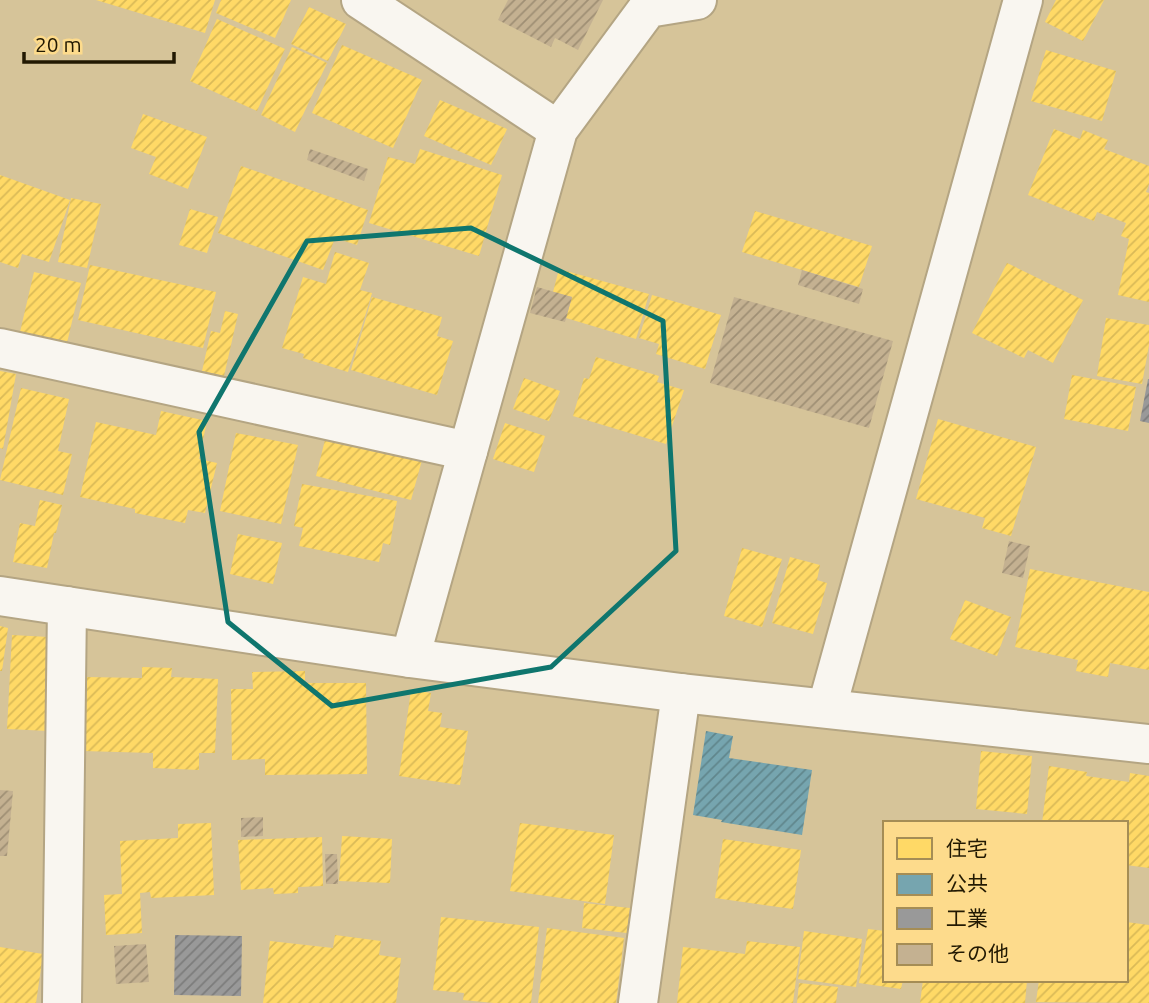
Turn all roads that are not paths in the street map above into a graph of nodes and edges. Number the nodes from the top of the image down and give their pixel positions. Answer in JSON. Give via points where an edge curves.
{"nodes":[{"id":1,"x":361,"y":0,"type":"edge"},
{"id":2,"x":697,"y":0,"type":"edge"},
{"id":3,"x":1023,"y":0,"type":"edge"},
{"id":4,"x":558,"y":131,"type":"junction"},
{"id":5,"x":0,"y":348,"type":"edge"},
{"id":6,"x":468,"y":452,"type":"junction"},
{"id":7,"x":0,"y":596,"type":"edge"},
{"id":8,"x":67,"y":606,"type":"junction"},
{"id":9,"x":410,"y":659,"type":"junction"},
{"id":10,"x":681,"y":692,"type":"junction"},
{"id":11,"x":827,"y":708,"type":"junction"},
{"id":12,"x":1149,"y":744,"type":"edge"},
{"id":13,"x":62,"y":1003,"type":"edge"},
{"id":14,"x":638,"y":1003,"type":"edge"}],
"edges":[{"from":1,"to":4,"type":"street"},
{"from":2,"to":4,"type":"street","via":[[648,8]]},
{"from":3,"to":11,"type":"street"},
{"from":4,"to":6,"type":"street"},
{"from":5,"to":6,"type":"street"},
{"from":6,"to":9,"type":"street"},
{"from":7,"to":8,"type":"street"},
{"from":8,"to":9,"type":"street"},
{"from":8,"to":13,"type":"street"},
{"from":9,"to":10,"type":"street"},
{"from":10,"to":11,"type":"street"},
{"from":10,"to":14,"type":"street"},
{"from":11,"to":12,"type":"street"}]}
